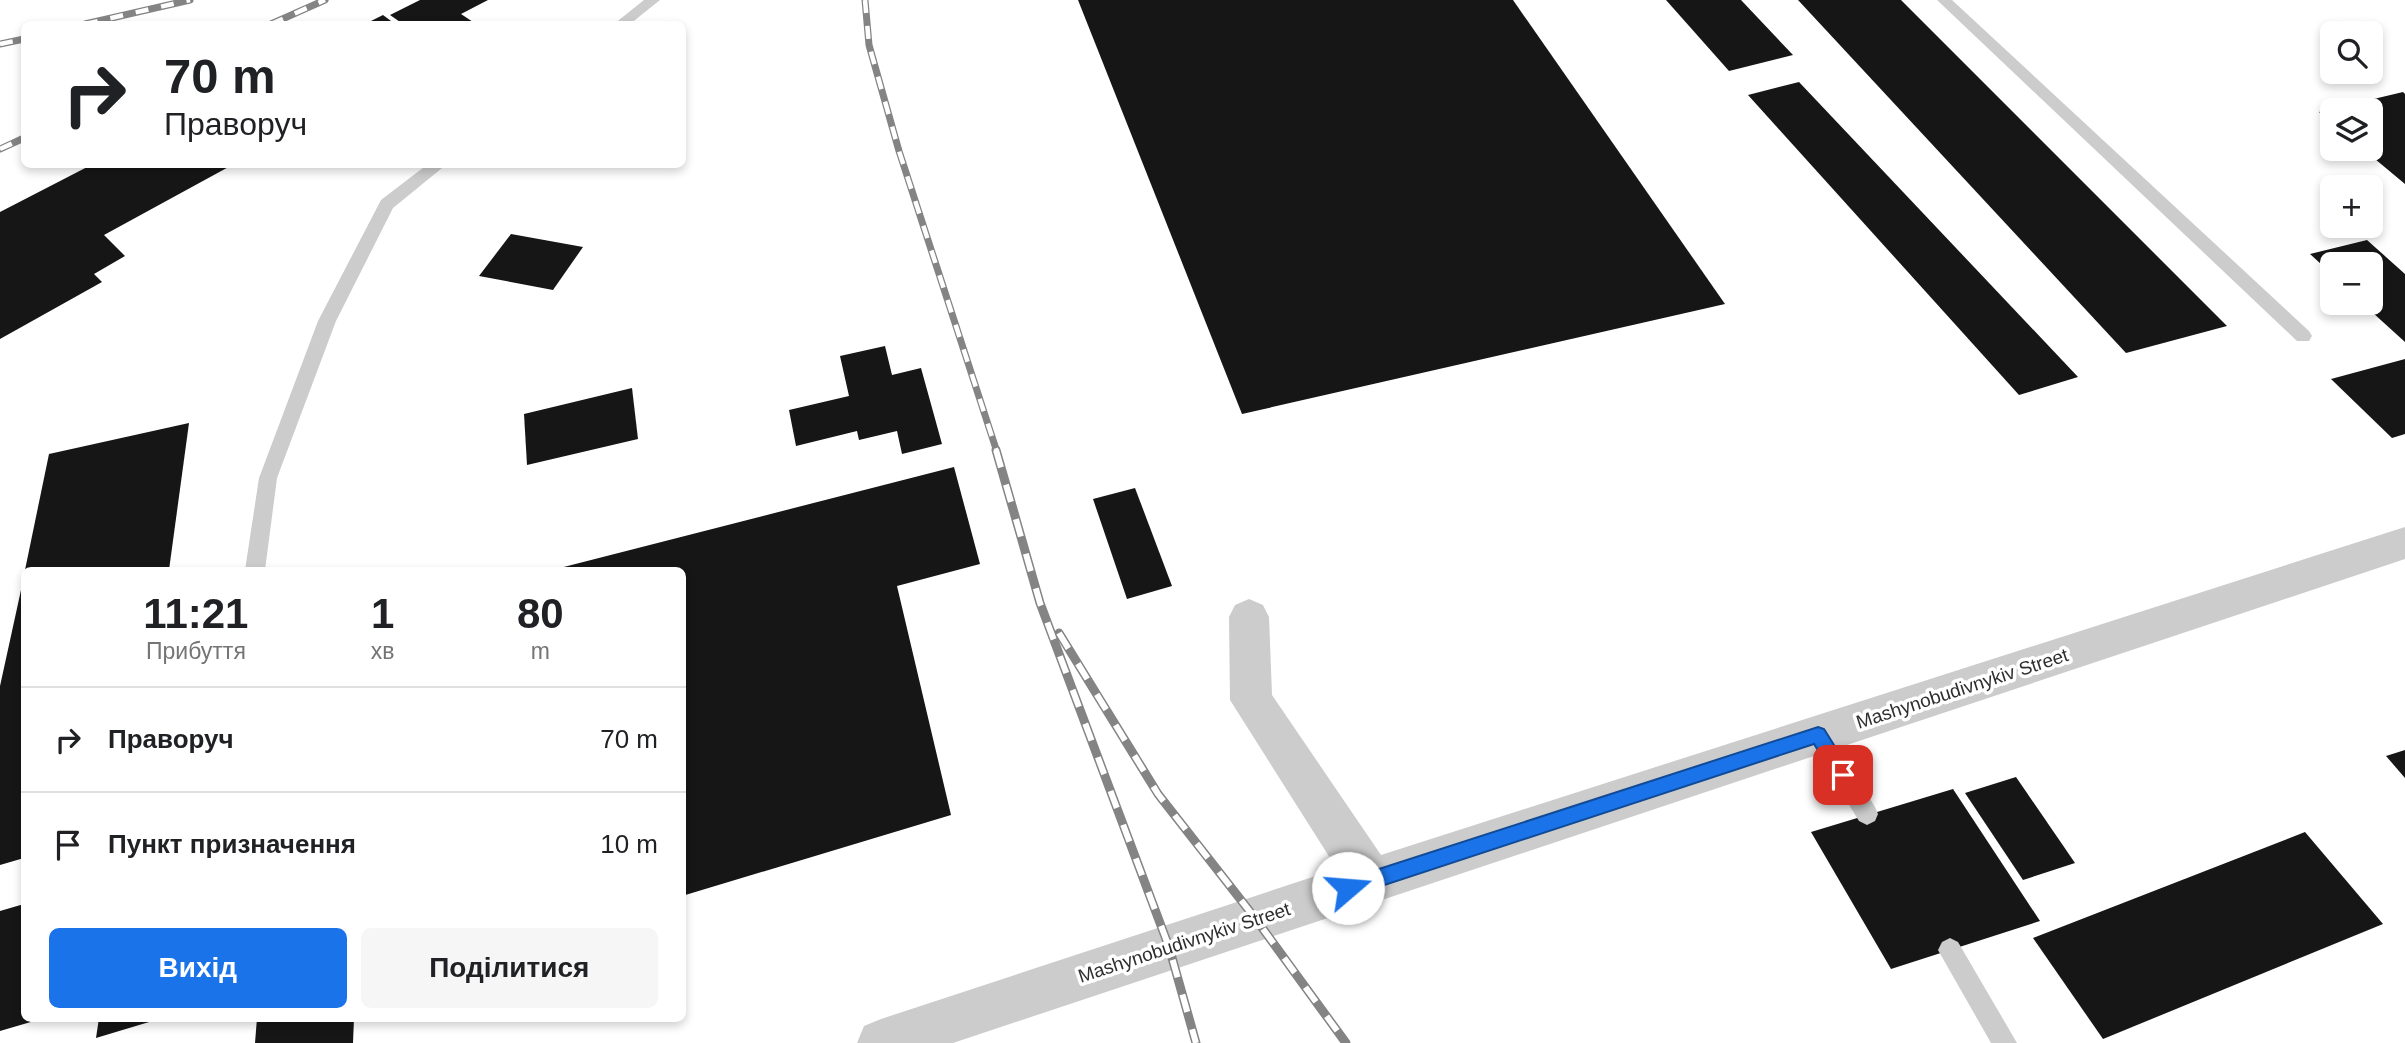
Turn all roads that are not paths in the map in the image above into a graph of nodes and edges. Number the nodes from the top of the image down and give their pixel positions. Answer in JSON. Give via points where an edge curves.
{"nodes":[{"id":1,"x":653,"y":0,"type":"edge"},
{"id":2,"x":1944,"y":0,"type":"edge"},
{"id":3,"x":625,"y":21,"type":"edge"},
{"id":4,"x":434,"y":168,"type":"edge"},
{"id":5,"x":2304,"y":336,"type":"dead end"},
{"id":6,"x":2405,"y":543,"type":"edge"},
{"id":7,"x":255,"y":567,"type":"edge"},
{"id":8,"x":1249,"y":617,"type":"dead end"},
{"id":9,"x":1818,"y":735,"type":"junction"},
{"id":10,"x":1867,"y":814,"type":"dead end"},
{"id":11,"x":1371,"y":880,"type":"junction"},
{"id":12,"x":1950,"y":950,"type":"dead end"},
{"id":13,"x":881,"y":1043,"type":"edge"},
{"id":14,"x":2005,"y":1043,"type":"edge"}],
"edges":[{"from":1,"to":3,"type":"lane"},
{"from":2,"to":5,"type":"lane"},
{"from":4,"to":7,"type":"lane","via":[[387,204],[327,321],[268,478]]},
{"from":6,"to":9,"type":"street","name":"Mashynobudivnykiv Street"},
{"from":8,"to":11,"type":"street","via":[[1251,700]]},
{"from":9,"to":10,"type":"lane"},
{"from":9,"to":11,"type":"street","name":"Mashynobudivnykiv Street"},
{"from":11,"to":13,"type":"street","name":"Mashynobudivnykiv Street"},
{"from":12,"to":14,"type":"lane"}]}
